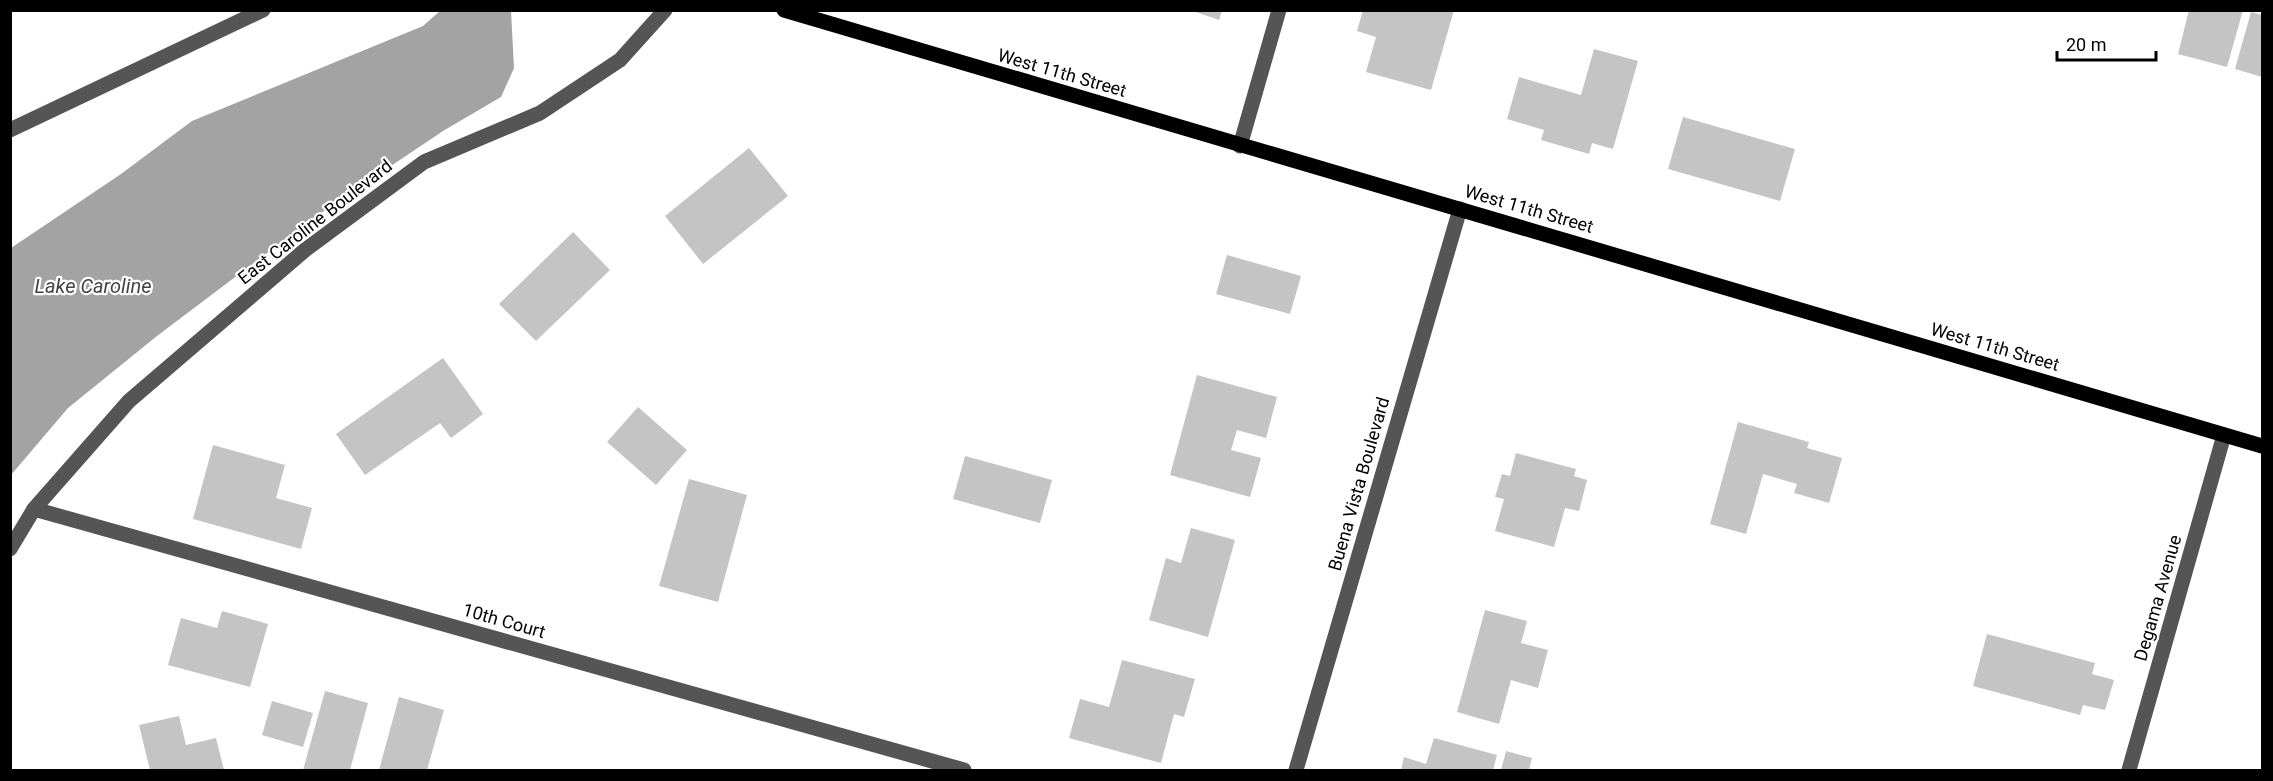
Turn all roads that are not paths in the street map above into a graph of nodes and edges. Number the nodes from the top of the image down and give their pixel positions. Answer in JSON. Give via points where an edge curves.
{"nodes":[{"id":1,"x":262,"y":10,"type":"edge"},
{"id":2,"x":664,"y":10,"type":"edge"},
{"id":3,"x":784,"y":10,"type":"edge"},
{"id":4,"x":1279,"y":10,"type":"edge"},
{"id":5,"x":10,"y":130,"type":"edge"},
{"id":6,"x":1240,"y":146,"type":"junction"},
{"id":7,"x":1460,"y":209,"type":"junction"},
{"id":8,"x":2224,"y":435,"type":"junction"},
{"id":9,"x":2262,"y":447,"type":"edge"},
{"id":10,"x":34,"y":509,"type":"junction"},
{"id":11,"x":10,"y":549,"type":"edge"},
{"id":12,"x":964,"y":771,"type":"edge"},
{"id":13,"x":1296,"y":771,"type":"edge"},
{"id":14,"x":2129,"y":771,"type":"edge"}],
"edges":[{"from":1,"to":5,"type":"street"},
{"from":2,"to":10,"type":"street","name":"East Caroline Boulevard","via":[[620,60],[540,113],[424,162],[304,250],[129,401]]},
{"from":3,"to":6,"type":"main road","name":"West 11th Street"},
{"from":4,"to":6,"type":"street"},
{"from":6,"to":7,"type":"main road","name":"West 11th Street"},
{"from":7,"to":8,"type":"main road","name":"West 11th Street"},
{"from":7,"to":13,"type":"street","name":"Buena Vista Boulevard"},
{"from":8,"to":9,"type":"main road","name":"West 11th Street"},
{"from":8,"to":14,"type":"street","name":"Degama Avenue"},
{"from":10,"to":11,"type":"street","name":"East Caroline Boulevard"},
{"from":10,"to":12,"type":"street","name":"10th Court"}]}
